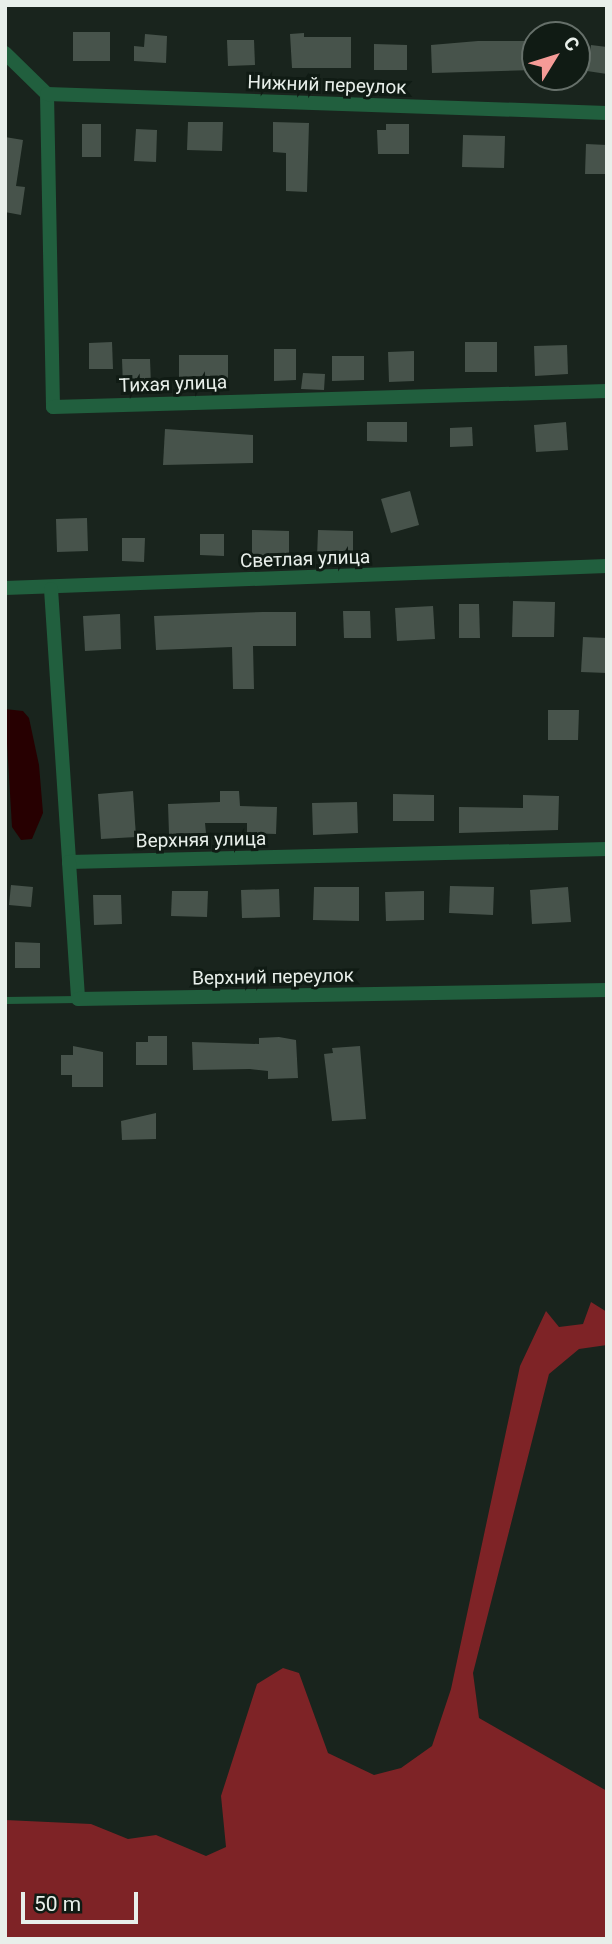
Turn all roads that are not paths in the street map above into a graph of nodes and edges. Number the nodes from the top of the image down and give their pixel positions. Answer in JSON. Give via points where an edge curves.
{"nodes":[{"id":1,"x":5,"y":52,"type":"edge"},
{"id":2,"x":47,"y":94,"type":"junction"},
{"id":3,"x":607,"y":113,"type":"edge"},
{"id":4,"x":607,"y":391,"type":"edge"},
{"id":5,"x":607,"y":566,"type":"edge"},
{"id":6,"x":5,"y":588,"type":"edge"},
{"id":7,"x":51,"y":589,"type":"junction"},
{"id":8,"x":607,"y":849,"type":"edge"},
{"id":9,"x":69,"y":862,"type":"junction"},
{"id":10,"x":607,"y":990,"type":"edge"},
{"id":11,"x":78,"y":999,"type":"junction"},
{"id":12,"x":5,"y":1000,"type":"edge"}],
"edges":[{"from":1,"to":2,"type":"street"},
{"from":2,"to":3,"type":"street","name":"Нижний переулок"},
{"from":2,"to":4,"type":"street","name":"Тихая улица","via":[[53,407]]},
{"from":5,"to":7,"type":"street","name":"Светлая улица"},
{"from":6,"to":7,"type":"street","name":"Светлая улица"},
{"from":7,"to":9,"type":"street"},
{"from":8,"to":9,"type":"street","name":"Верхняя улица"},
{"from":9,"to":11,"type":"street"},
{"from":10,"to":11,"type":"street","name":"Верхний переулок"},
{"from":11,"to":12,"type":"lane"}]}
